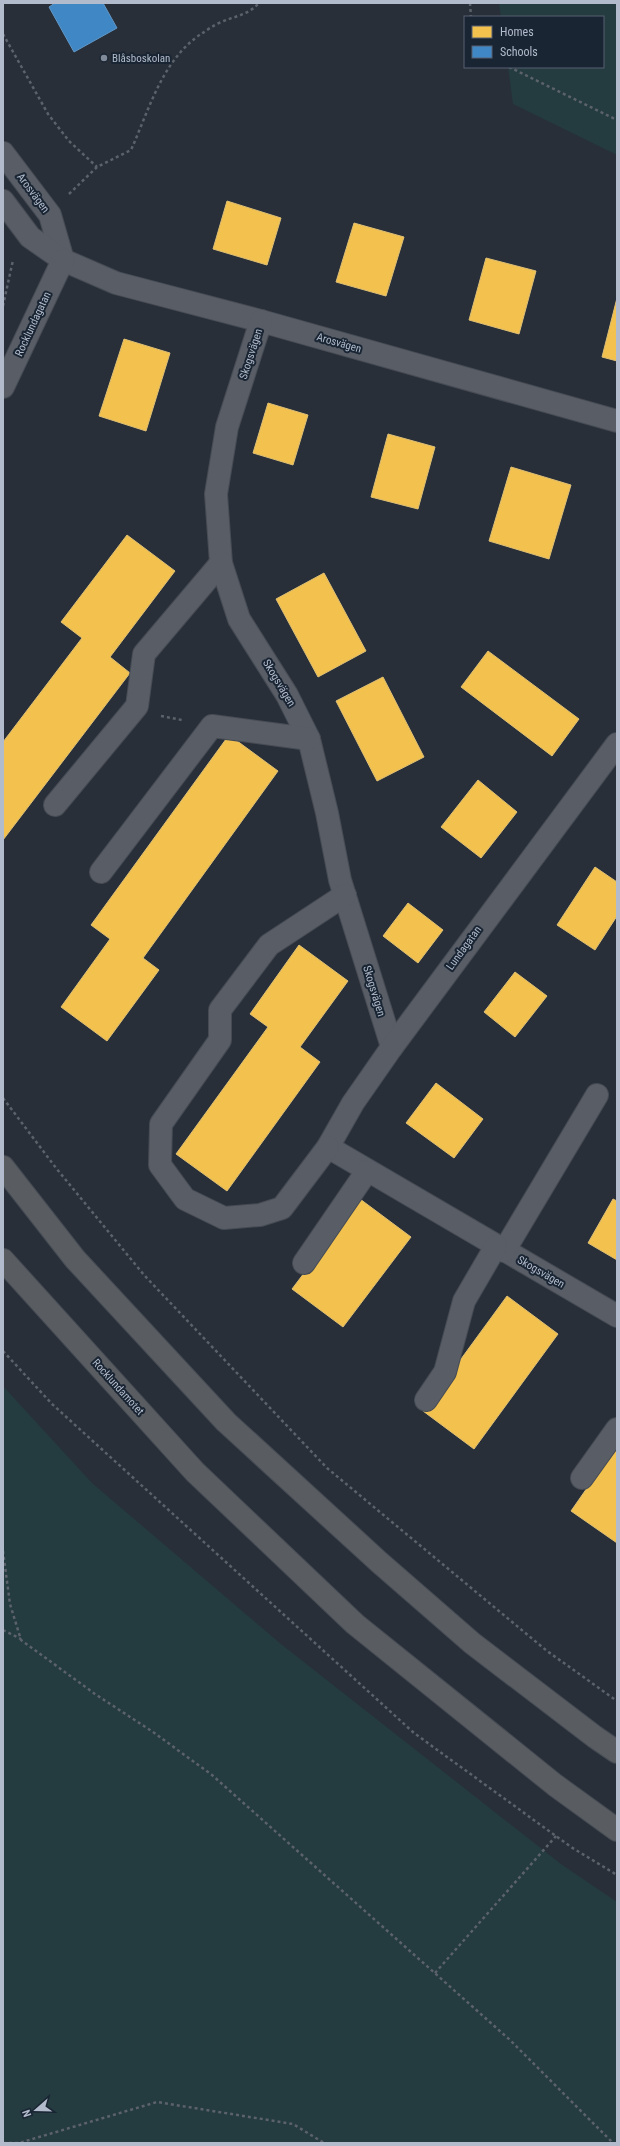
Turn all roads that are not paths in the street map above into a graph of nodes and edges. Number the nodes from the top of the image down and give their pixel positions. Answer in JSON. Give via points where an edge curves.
{"nodes":[{"id":1,"x":3,"y":153,"type":"edge"},
{"id":2,"x":3,"y":201,"type":"edge"},
{"id":3,"x":63,"y":260,"type":"junction"},
{"id":4,"x":261,"y":321,"type":"junction"},
{"id":5,"x":3,"y":387,"type":"edge"},
{"id":6,"x":617,"y":421,"type":"edge"},
{"id":7,"x":221,"y":563,"type":"junction"},
{"id":8,"x":309,"y":739,"type":"junction"},
{"id":9,"x":617,"y":744,"type":"edge"},
{"id":10,"x":55,"y":805,"type":"dead end"},
{"id":11,"x":101,"y":872,"type":"dead end"},
{"id":12,"x":345,"y":895,"type":"junction"},
{"id":13,"x":392,"y":1047,"type":"junction"},
{"id":14,"x":597,"y":1095,"type":"dead end"},
{"id":15,"x":334,"y":1151,"type":"junction"},
{"id":16,"x":3,"y":1167,"type":"edge"},
{"id":17,"x":367,"y":1171,"type":"junction"},
{"id":18,"x":500,"y":1249,"type":"junction"},
{"id":19,"x":3,"y":1260,"type":"edge"},
{"id":20,"x":304,"y":1263,"type":"dead end"},
{"id":21,"x":617,"y":1316,"type":"edge"},
{"id":22,"x":426,"y":1400,"type":"dead end"},
{"id":23,"x":617,"y":1429,"type":"edge"},
{"id":24,"x":582,"y":1478,"type":"dead end"},
{"id":25,"x":617,"y":1752,"type":"edge"},
{"id":26,"x":617,"y":1830,"type":"edge"}],
"edges":[{"from":1,"to":3,"type":"street","name":"Arosvägen","via":[[50,215]]},
{"from":2,"to":3,"type":"street","name":"Arosvägen","via":[[30,236]]},
{"from":3,"to":4,"type":"street","name":"Arosvägen","via":[[116,283]]},
{"from":3,"to":5,"type":"street","name":"Rocklundagatan"},
{"from":4,"to":6,"type":"street","name":"Arosvägen"},
{"from":4,"to":7,"type":"street","name":"Skogsvägen","via":[[227,427],[216,494]]},
{"from":7,"to":8,"type":"street","name":"Skogsvägen","via":[[239,619],[287,695]]},
{"from":7,"to":10,"type":"street","via":[[144,654],[137,706]]},
{"from":8,"to":11,"type":"street","via":[[212,726]]},
{"from":8,"to":12,"type":"street","name":"Skogsvägen"},
{"from":9,"to":13,"type":"street","name":"Lundagatan"},
{"from":12,"to":13,"type":"street","name":"Skogsvägen"},
{"from":12,"to":15,"type":"street","name":"Lundagatan","via":[[269,945],[220,1010],[220,1040],[161,1124],[160,1165],[185,1199],[224,1218],[260,1215],[282,1208]]},
{"from":13,"to":15,"type":"street","name":"Lundagatan","via":[[353,1103]]},
{"from":14,"to":18,"type":"street"},
{"from":15,"to":17,"type":"street","name":"Skogsvägen"},
{"from":16,"to":25,"type":"highway","via":[[75,1259],[226,1422],[378,1562],[472,1643]]},
{"from":17,"to":18,"type":"street","name":"Skogsvägen"},
{"from":17,"to":20,"type":"street"},
{"from":18,"to":21,"type":"street","name":"Skogsvägen"},
{"from":18,"to":22,"type":"street","via":[[464,1301],[445,1372]]},
{"from":19,"to":26,"type":"highway","name":"Rocklundamotet","via":[[190,1466],[354,1624],[555,1785]]},
{"from":23,"to":24,"type":"street"}]}
